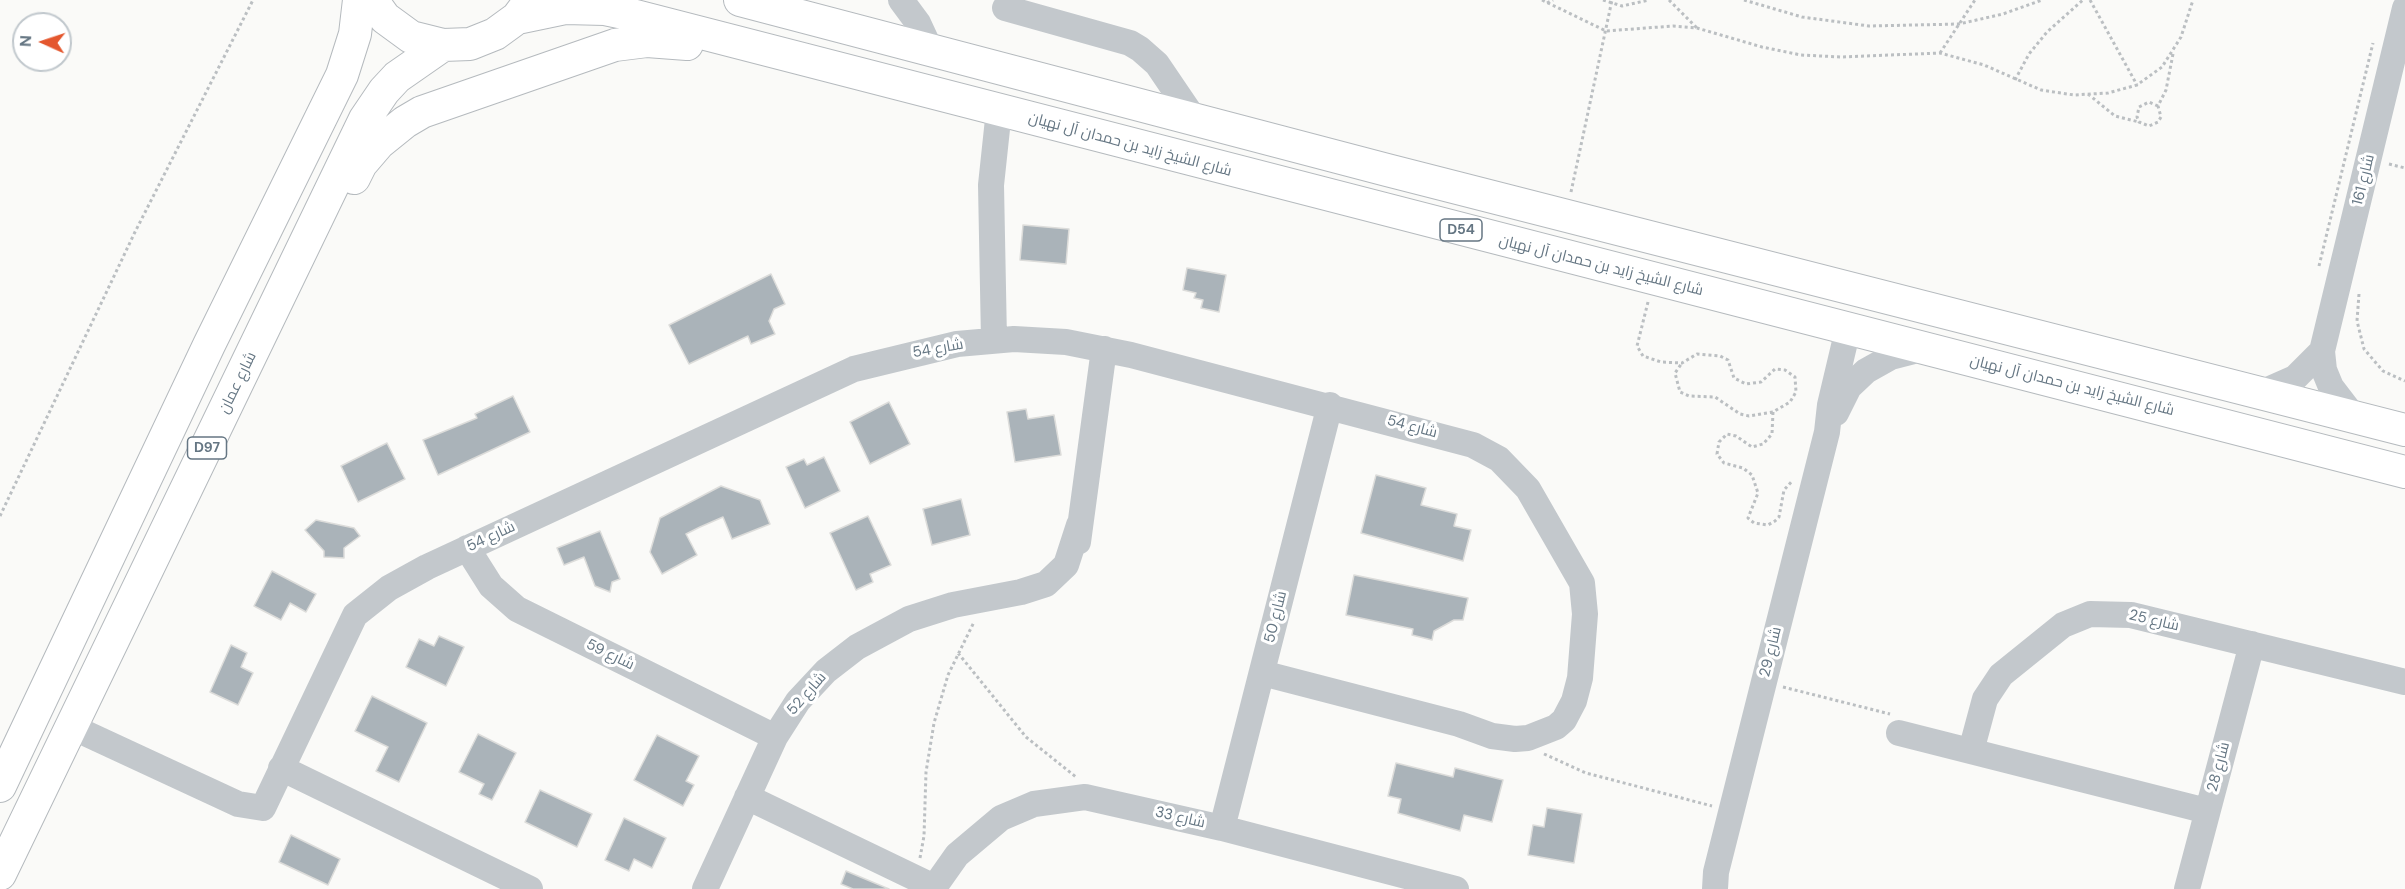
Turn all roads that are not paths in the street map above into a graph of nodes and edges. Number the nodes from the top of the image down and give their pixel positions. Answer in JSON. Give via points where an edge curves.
{"nodes":[{"id":1,"x":359,"y":0,"type":"edge"},
{"id":2,"x":372,"y":0,"type":"edge"},
{"id":3,"x":901,"y":0,"type":"edge"},
{"id":4,"x":750,"y":2,"type":"edge"},
{"id":5,"x":1005,"y":8,"type":"dead end"},
{"id":6,"x":2405,"y":8,"type":"edge"},
{"id":7,"x":524,"y":9,"type":"edge"},
{"id":8,"x":443,"y":45,"type":"junction"},
{"id":9,"x":770,"y":51,"type":"junction"},
{"id":10,"x":931,"y":51,"type":"junction"},
{"id":11,"x":999,"y":110,"type":"junction"},
{"id":12,"x":1194,"y":120,"type":"junction"},
{"id":13,"x":301,"y":254,"type":"junction"},
{"id":14,"x":1959,"y":315,"type":"junction"},
{"id":15,"x":1848,"y":329,"type":"junction"},
{"id":16,"x":994,"y":340,"type":"junction"},
{"id":17,"x":1926,"y":348,"type":"junction"},
{"id":18,"x":1104,"y":349,"type":"junction"},
{"id":19,"x":2322,"y":351,"type":"junction"},
{"id":20,"x":2261,"y":393,"type":"junction"},
{"id":21,"x":1330,"y":405,"type":"junction"},
{"id":22,"x":2354,"y":417,"type":"junction"},
{"id":23,"x":2405,"y":430,"type":"edge"},
{"id":24,"x":1827,"y":432,"type":"junction"},
{"id":25,"x":2405,"y":472,"type":"edge"},
{"id":26,"x":467,"y":548,"type":"junction"},
{"id":27,"x":2252,"y":645,"type":"junction"},
{"id":28,"x":1580,"y":667,"type":"junction"},
{"id":29,"x":1262,"y":673,"type":"junction"},
{"id":30,"x":2405,"y":682,"type":"edge"},
{"id":31,"x":1459,"y":724,"type":"junction"},
{"id":32,"x":72,"y":727,"type":"junction"},
{"id":33,"x":1899,"y":733,"type":"road end"},
{"id":34,"x":775,"y":737,"type":"junction"},
{"id":35,"x":1971,"y":752,"type":"junction"},
{"id":36,"x":281,"y":768,"type":"junction"},
{"id":37,"x":0,"y":786,"type":"edge"},
{"id":38,"x":747,"y":797,"type":"junction"},
{"id":39,"x":2207,"y":811,"type":"junction"},
{"id":40,"x":1222,"y":828,"type":"junction"},
{"id":41,"x":0,"y":874,"type":"edge"},
{"id":42,"x":1712,"y":883,"type":"edge"},
{"id":43,"x":926,"y":884,"type":"edge"},
{"id":44,"x":1430,"y":886,"type":"edge"},
{"id":45,"x":530,"y":889,"type":"edge"},
{"id":46,"x":705,"y":889,"type":"edge"},
{"id":47,"x":1456,"y":889,"type":"edge"},
{"id":48,"x":2187,"y":889,"type":"edge"}],
"edges":[{"from":1,"to":37,"type":"main road","number":"D97","via":[[355,34],[342,75]]},
{"from":2,"to":8,"type":"main road","via":[[385,18],[411,37]]},
{"from":3,"to":10,"type":"street"},
{"from":4,"to":10,"type":"main road"},
{"from":5,"to":12,"type":"street","via":[[1130,43],[1157,64]]},
{"from":6,"to":19,"type":"street","name":"شارع 161"},
{"from":7,"to":8,"type":"main road","via":[[487,38],[470,44]]},
{"from":7,"to":9,"type":"main road","name":"شارع الشيخ زايد بن حمدان آل نهيان","number":"D54","via":[[605,9]]},
{"from":8,"to":13,"type":"main road","name":"شارع عمان","number":"D97","via":[[404,71],[374,105]]},
{"from":9,"to":11,"type":"main road","name":"شارع الشيخ زايد بن حمدان آل نهيان","number":"D54"},
{"from":9,"to":13,"type":"main road","via":[[748,58],[678,42],[623,44],[422,112],[390,133],[370,153],[334,216]]},
{"from":10,"to":12,"type":"main road"},
{"from":11,"to":15,"type":"main road","name":"شارع الشيخ زايد بن حمدان آل نهيان","number":"D54"},
{"from":11,"to":16,"type":"street","via":[[990,185]]},
{"from":12,"to":14,"type":"main road"},
{"from":13,"to":32,"type":"main road","name":"شارع عمان","number":"D97"},
{"from":14,"to":15,"type":"main road","via":[[1921,318],[1869,308]]},
{"from":14,"to":20,"type":"main road"},
{"from":15,"to":17,"type":"main road","name":"شارع الشيخ زايد بن حمدان آل نهيان","number":"D54"},
{"from":15,"to":24,"type":"street","name":"شارع 29"},
{"from":16,"to":18,"type":"street","name":"شارع 54","via":[[1037,339]]},
{"from":16,"to":26,"type":"street","name":"شارع 54","via":[[923,350],[854,369]]},
{"from":17,"to":24,"type":"street","name":"شارع 29","via":[[1891,357],[1866,371],[1850,387]]},
{"from":17,"to":25,"type":"main road","name":"شارع الشيخ زايد بن حمدان آل نهيان","number":"D54"},
{"from":18,"to":21,"type":"street","name":"شارع 54"},
{"from":18,"to":34,"type":"street","name":"شارع 52","via":[[1079,525],[1069,560],[1058,576],[1039,588],[952,605],[909,619],[858,647],[812,685]]},
{"from":19,"to":20,"type":"street","via":[[2295,378]]},
{"from":19,"to":22,"type":"street","name":"شارع 161","via":[[2331,387]]},
{"from":20,"to":22,"type":"main road"},
{"from":21,"to":28,"type":"street","name":"شارع 54","via":[[1473,445],[1499,459],[1520,478],[1582,583],[1586,604]]},
{"from":21,"to":29,"type":"street","name":"شارع 50"},
{"from":22,"to":23,"type":"main road"},
{"from":24,"to":42,"type":"street","name":"شارع 29"},
{"from":26,"to":34,"type":"street","name":"شارع 59","via":[[491,586],[517,609]]},
{"from":26,"to":36,"type":"street","name":"شارع 54","via":[[407,576],[355,615]]},
{"from":27,"to":30,"type":"street","name":"شارع 25"},
{"from":27,"to":35,"type":"street","name":"شارع 25","via":[[2117,612],[2076,618],[2001,675],[1985,699]]},
{"from":27,"to":39,"type":"street","name":"شارع 28"},
{"from":28,"to":31,"type":"street","name":"شارع 54","via":[[1562,700],[1539,719],[1509,726]]},
{"from":28,"to":31,"type":"street","name":"شارع 54","via":[[1578,690],[1564,720],[1548,731],[1515,740]]},
{"from":29,"to":31,"type":"street","name":"شارع 54"},
{"from":29,"to":40,"type":"street","name":"شارع 50"},
{"from":32,"to":36,"type":"street","name":"شارع 54","via":[[238,804],[262,808]]},
{"from":32,"to":41,"type":"main road","name":"شارع عمان","number":"D97"},
{"from":33,"to":35,"type":"street"},
{"from":34,"to":38,"type":"street","name":"شارع 52"},
{"from":35,"to":39,"type":"street"},
{"from":36,"to":45,"type":"street"},
{"from":38,"to":43,"type":"street"},
{"from":38,"to":46,"type":"street","name":"شارع 52"},
{"from":39,"to":48,"type":"street","name":"شارع 28"},
{"from":40,"to":43,"type":"street","name":"شارع 33","via":[[1085,797],[1034,804],[1001,818]]},
{"from":40,"to":44,"type":"street","name":"شارع 33"},
{"from":44,"to":47,"type":"street","name":"شارع 33"}]}
